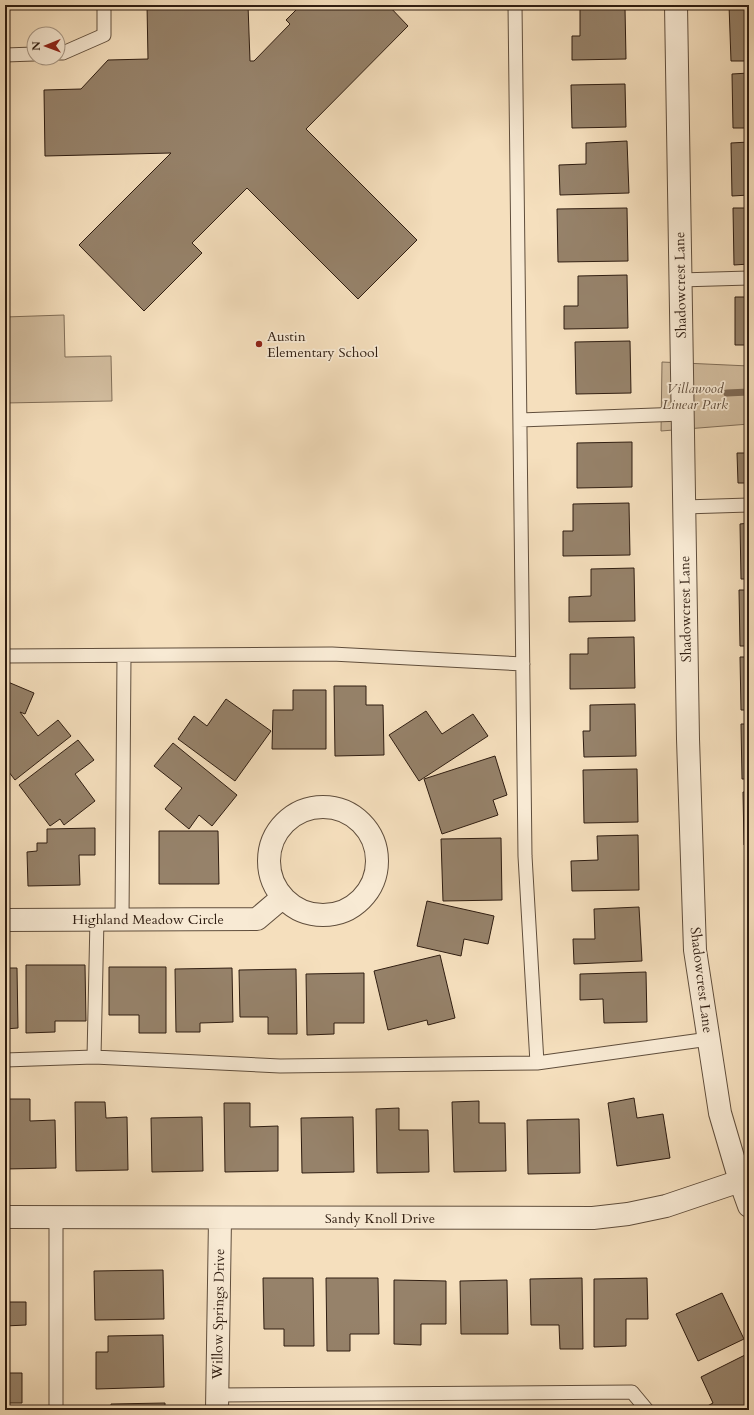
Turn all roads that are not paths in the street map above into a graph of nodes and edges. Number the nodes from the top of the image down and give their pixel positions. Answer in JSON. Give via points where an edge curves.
{"nodes":[{"id":1,"x":104,"y":5,"type":"edge"},
{"id":2,"x":515,"y":5,"type":"edge"},
{"id":3,"x":676,"y":5,"type":"edge"},
{"id":4,"x":66,"y":52,"type":"edge"},
{"id":5,"x":26,"y":54,"type":"edge"},
{"id":6,"x":5,"y":55,"type":"edge"},
{"id":7,"x":749,"y":278,"type":"edge"},
{"id":8,"x":680,"y":280,"type":"junction"},
{"id":9,"x":682,"y":414,"type":"junction"},
{"id":10,"x":520,"y":420,"type":"junction"},
{"id":11,"x":749,"y":505,"type":"edge"},
{"id":12,"x":684,"y":508,"type":"junction"},
{"id":13,"x":5,"y":656,"type":"edge"},
{"id":14,"x":124,"y":656,"type":"junction"},
{"id":15,"x":523,"y":664,"type":"junction"},
{"id":16,"x":283,"y":897,"type":"junction"},
{"id":17,"x":97,"y":919,"type":"junction"},
{"id":18,"x":122,"y":919,"type":"junction"},
{"id":19,"x":5,"y":920,"type":"edge"},
{"id":20,"x":709,"y":1039,"type":"junction"},
{"id":21,"x":94,"y":1057,"type":"junction"},
{"id":22,"x":5,"y":1060,"type":"edge"},
{"id":23,"x":537,"y":1063,"type":"junction"},
{"id":24,"x":744,"y":1180,"type":"edge"},
{"id":25,"x":749,"y":1206,"type":"edge"},
{"id":26,"x":5,"y":1218,"type":"edge"},
{"id":27,"x":56,"y":1218,"type":"junction"},
{"id":28,"x":220,"y":1219,"type":"junction"},
{"id":29,"x":217,"y":1402,"type":"edge"},
{"id":30,"x":56,"y":1410,"type":"edge"},
{"id":31,"x":647,"y":1410,"type":"edge"}],
"edges":[{"from":1,"to":4,"type":"lane","via":[[104,35]]},
{"from":2,"to":10,"type":"lane"},
{"from":3,"to":8,"type":"street","name":"Shadowcrest Lane"},
{"from":5,"to":6,"type":"lane"},
{"from":7,"to":8,"type":"lane"},
{"from":8,"to":9,"type":"street","name":"Shadowcrest Lane"},
{"from":9,"to":10,"type":"lane"},
{"from":9,"to":12,"type":"street","name":"Shadowcrest Lane"},
{"from":10,"to":15,"type":"lane"},
{"from":11,"to":12,"type":"lane"},
{"from":12,"to":20,"type":"street","name":"Shadowcrest Lane","via":[[695,950]]},
{"from":13,"to":14,"type":"lane"},
{"from":14,"to":15,"type":"lane","via":[[332,654]]},
{"from":14,"to":18,"type":"lane"},
{"from":15,"to":23,"type":"lane","via":[[525,856]]},
{"from":16,"to":16,"type":"street","via":[[294,907],[323,916],[338,914],[364,898],[377,871],[377,855],[366,828],[357,818],[334,808],[322,807],[309,808],[286,821],[271,845],[269,859],[270,873]]},
{"from":16,"to":18,"type":"street","name":"Highland Meadow Circle","via":[[257,919]]},
{"from":17,"to":18,"type":"street","name":"Highland Meadow Circle"},
{"from":17,"to":19,"type":"street","name":"Highland Meadow Circle"},
{"from":17,"to":21,"type":"lane"},
{"from":20,"to":23,"type":"lane"},
{"from":20,"to":24,"type":"street","name":"Shadowcrest Lane","via":[[720,1113]]},
{"from":21,"to":22,"type":"lane"},
{"from":21,"to":23,"type":"lane","via":[[280,1066]]},
{"from":24,"to":25,"type":"street","name":"Shadowcrest Lane"},
{"from":24,"to":28,"type":"street","name":"Sandy Knoll Drive","via":[[666,1206],[593,1218]]},
{"from":26,"to":27,"type":"street","name":"Sandy Knoll Drive"},
{"from":27,"to":28,"type":"street","name":"Sandy Knoll Drive"},
{"from":27,"to":30,"type":"lane"},
{"from":28,"to":29,"type":"street","name":"Willow Springs Drive"},
{"from":29,"to":31,"type":"lane","via":[[632,1392]]}]}
